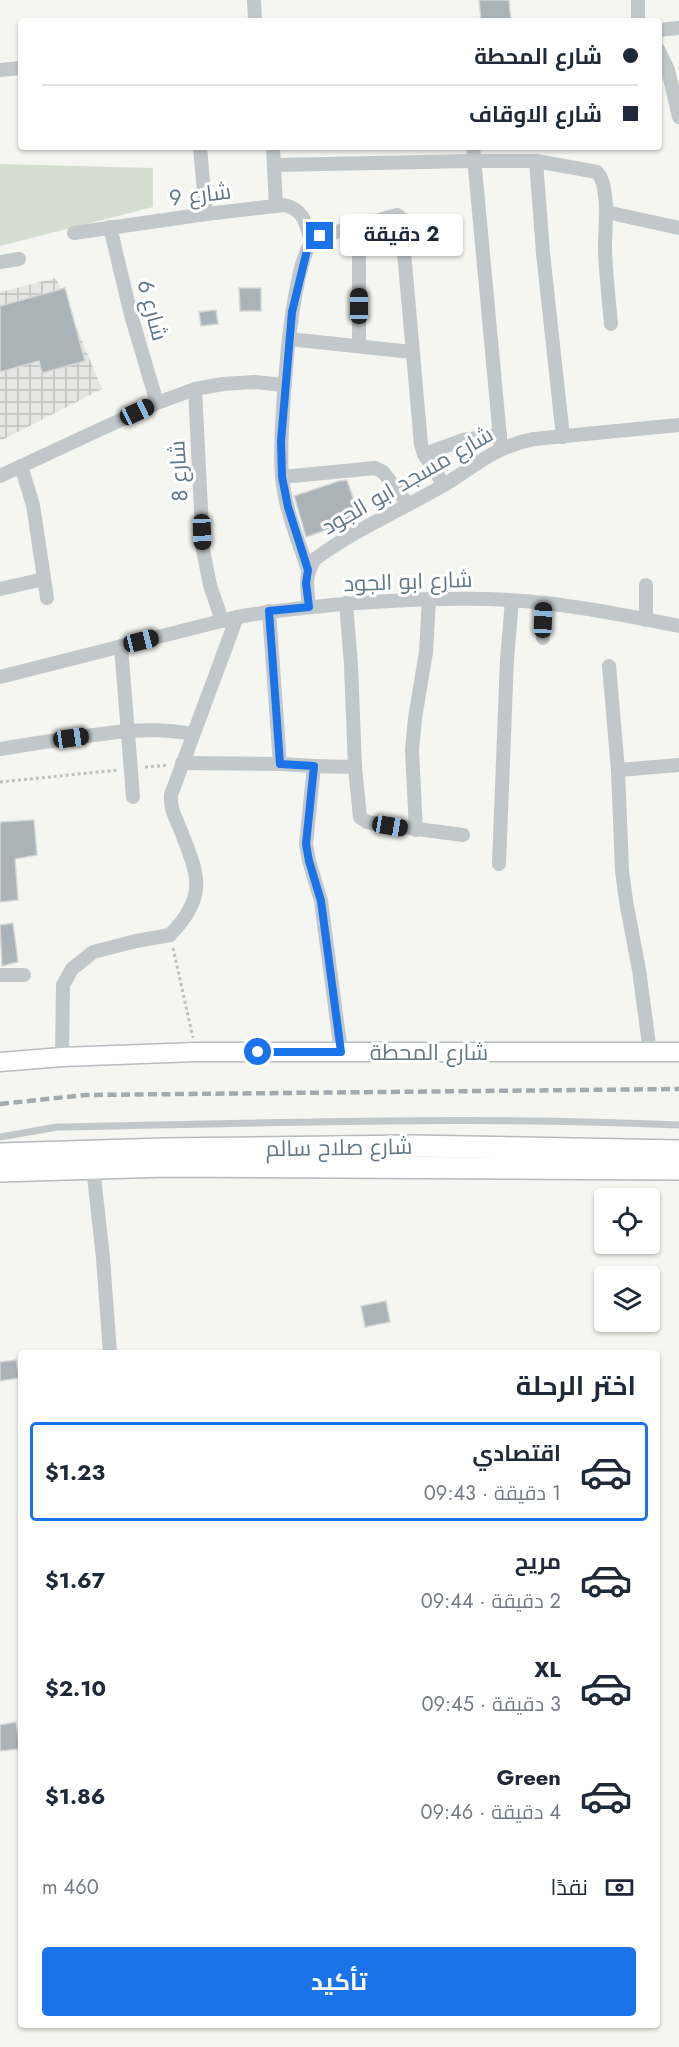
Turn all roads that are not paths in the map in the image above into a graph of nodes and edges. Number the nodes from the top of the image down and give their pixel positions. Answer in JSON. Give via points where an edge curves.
{"nodes":[{"id":1,"x":254,"y":0,"type":"edge"},
{"id":2,"x":638,"y":0,"type":"edge"},
{"id":3,"x":255,"y":18,"type":"edge"},
{"id":4,"x":638,"y":18,"type":"edge"},
{"id":5,"x":679,"y":28,"type":"edge"},
{"id":6,"x":662,"y":30,"type":"edge"},
{"id":7,"x":662,"y":57,"type":"edge"},
{"id":8,"x":18,"y":68,"type":"edge"},
{"id":9,"x":0,"y":69,"type":"edge"},
{"id":10,"x":679,"y":117,"type":"edge"},
{"id":11,"x":200,"y":150,"type":"edge"},
{"id":12,"x":273,"y":150,"type":"edge"},
{"id":13,"x":473,"y":154,"type":"edge"},
{"id":14,"x":536,"y":161,"type":"junction"},
{"id":15,"x":274,"y":165,"type":"junction"},
{"id":16,"x":276,"y":206,"type":"junction"},
{"id":17,"x":606,"y":212,"type":"junction"},
{"id":18,"x":206,"y":214,"type":"junction"},
{"id":19,"x":359,"y":225,"type":"junction"},
{"id":20,"x":110,"y":227,"type":"junction"},
{"id":21,"x":679,"y":228,"type":"edge"},
{"id":22,"x":74,"y":232,"type":"dead end"},
{"id":23,"x":310,"y":241,"type":"junction"},
{"id":24,"x":19,"y":259,"type":"dead end"},
{"id":25,"x":0,"y":262,"type":"edge"},
{"id":26,"x":611,"y":324,"type":"dead end"},
{"id":27,"x":289,"y":339,"type":"junction"},
{"id":28,"x":359,"y":346,"type":"junction"},
{"id":29,"x":412,"y":352,"type":"junction"},
{"id":30,"x":285,"y":385,"type":"junction"},
{"id":31,"x":195,"y":389,"type":"junction"},
{"id":32,"x":157,"y":403,"type":"junction"},
{"id":33,"x":679,"y":425,"type":"edge"},
{"id":34,"x":563,"y":437,"type":"junction"},
{"id":35,"x":500,"y":441,"type":"junction"},
{"id":36,"x":424,"y":454,"type":"junction"},
{"id":37,"x":21,"y":466,"type":"junction"},
{"id":38,"x":0,"y":476,"type":"edge"},
{"id":39,"x":282,"y":477,"type":"junction"},
{"id":40,"x":444,"y":485,"type":"junction"},
{"id":41,"x":408,"y":504,"type":"junction"},
{"id":42,"x":308,"y":570,"type":"junction"},
{"id":43,"x":44,"y":579,"type":"junction"},
{"id":44,"x":646,"y":585,"type":"dead end"},
{"id":45,"x":0,"y":589,"type":"edge"},
{"id":46,"x":47,"y":598,"type":"dead end"},
{"id":47,"x":429,"y":599,"type":"junction"},
{"id":48,"x":512,"y":601,"type":"junction"},
{"id":49,"x":346,"y":603,"type":"junction"},
{"id":50,"x":544,"y":603,"type":"junction"},
{"id":51,"x":309,"y":607,"type":"junction"},
{"id":52,"x":269,"y":611,"type":"junction"},
{"id":53,"x":237,"y":617,"type":"junction"},
{"id":54,"x":646,"y":620,"type":"junction"},
{"id":55,"x":222,"y":621,"type":"junction"},
{"id":56,"x":679,"y":626,"type":"edge"},
{"id":57,"x":543,"y":638,"type":"dead end"},
{"id":58,"x":121,"y":646,"type":"junction"},
{"id":59,"x":609,"y":666,"type":"dead end"},
{"id":60,"x":0,"y":677,"type":"edge"},
{"id":61,"x":128,"y":731,"type":"junction"},
{"id":62,"x":193,"y":734,"type":"junction"},
{"id":63,"x":0,"y":749,"type":"edge"},
{"id":64,"x":182,"y":763,"type":"junction"},
{"id":65,"x":280,"y":764,"type":"junction"},
{"id":66,"x":679,"y":765,"type":"edge"},
{"id":67,"x":314,"y":766,"type":"junction"},
{"id":68,"x":355,"y":767,"type":"junction"},
{"id":69,"x":618,"y":770,"type":"junction"},
{"id":70,"x":133,"y":797,"type":"dead end"},
{"id":71,"x":416,"y":830,"type":"junction"},
{"id":72,"x":463,"y":835,"type":"dead end"},
{"id":73,"x":499,"y":864,"type":"dead end"},
{"id":74,"x":0,"y":975,"type":"edge"},
{"id":75,"x":24,"y":975,"type":"dead end"},
{"id":76,"x":341,"y":1052,"type":"junction"},
{"id":77,"x":650,"y":1052,"type":"junction"},
{"id":78,"x":679,"y":1052,"type":"edge"},
{"id":79,"x":62,"y":1057,"type":"junction"},
{"id":80,"x":0,"y":1062,"type":"edge"},
{"id":81,"x":679,"y":1125,"type":"edge"},
{"id":82,"x":0,"y":1137,"type":"edge"},
{"id":83,"x":679,"y":1151,"type":"edge"},
{"id":84,"x":1,"y":1167,"type":"edge"},
{"id":85,"x":93,"y":1168,"type":"junction"},
{"id":86,"x":679,"y":1169,"type":"edge"},
{"id":87,"x":110,"y":1350,"type":"edge"}],
"edges":[{"from":1,"to":3,"type":"street"},
{"from":2,"to":4,"type":"street"},
{"from":5,"to":6,"type":"street"},
{"from":7,"to":10,"type":"street"},
{"from":8,"to":9,"type":"street"},
{"from":11,"to":18,"type":"street"},
{"from":12,"to":15,"type":"street"},
{"from":13,"to":14,"type":"street"},
{"from":13,"to":15,"type":"street"},
{"from":13,"to":35,"type":"street"},
{"from":14,"to":17,"type":"street","via":[[600,174]]},
{"from":14,"to":34,"type":"street"},
{"from":15,"to":16,"type":"street"},
{"from":16,"to":18,"type":"street","name":"شارع 9"},
{"from":16,"to":23,"type":"street","name":"شارع 9","via":[[293,207],[300,212]]},
{"from":17,"to":21,"type":"street"},
{"from":17,"to":26,"type":"street"},
{"from":18,"to":20,"type":"street","name":"شارع 9"},
{"from":19,"to":23,"type":"street"},
{"from":19,"to":28,"type":"street"},
{"from":19,"to":29,"type":"street","via":[[397,215],[401,218]]},
{"from":20,"to":22,"type":"street","name":"شارع 9"},
{"from":20,"to":32,"type":"street","name":"شارع 6"},
{"from":23,"to":27,"type":"street"},
{"from":24,"to":25,"type":"street"},
{"from":27,"to":28,"type":"street"},
{"from":27,"to":30,"type":"street"},
{"from":28,"to":29,"type":"street"},
{"from":29,"to":36,"type":"street"},
{"from":30,"to":31,"type":"street","via":[[254,382]]},
{"from":30,"to":39,"type":"street"},
{"from":31,"to":32,"type":"street"},
{"from":31,"to":55,"type":"street","name":"شارع 8","via":[[203,550]]},
{"from":32,"to":37,"type":"street"},
{"from":33,"to":34,"type":"street","name":"شارع مسجد ابو الجود"},
{"from":34,"to":35,"type":"street","name":"شارع مسجد ابو الجود"},
{"from":35,"to":36,"type":"street","via":[[463,440]]},
{"from":35,"to":40,"type":"street","name":"شارع مسجد ابو الجود"},
{"from":36,"to":40,"type":"street"},
{"from":37,"to":38,"type":"street"},
{"from":37,"to":43,"type":"street","via":[[33,505]]},
{"from":39,"to":41,"type":"street","via":[[375,468],[383,472]]},
{"from":39,"to":42,"type":"street"},
{"from":40,"to":41,"type":"street","name":"شارع مسجد ابو الجود"},
{"from":41,"to":42,"type":"street","name":"شارع مسجد ابو الجود","via":[[325,551]]},
{"from":42,"to":51,"type":"street"},
{"from":43,"to":45,"type":"street"},
{"from":43,"to":46,"type":"street"},
{"from":44,"to":54,"type":"street"},
{"from":47,"to":48,"type":"street","name":"شارع ابو الجود"},
{"from":47,"to":49,"type":"street","name":"شارع ابو الجود"},
{"from":47,"to":71,"type":"street","via":[[412,750]]},
{"from":48,"to":50,"type":"street","name":"شارع ابو الجود"},
{"from":48,"to":73,"type":"street"},
{"from":49,"to":51,"type":"street","name":"شارع ابو الجود"},
{"from":49,"to":68,"type":"street"},
{"from":50,"to":54,"type":"street","name":"شارع ابو الجود"},
{"from":50,"to":57,"type":"street"},
{"from":51,"to":52,"type":"street","name":"شارع ابو الجود"},
{"from":52,"to":53,"type":"street","name":"شارع ابو الجود"},
{"from":52,"to":65,"type":"street"},
{"from":53,"to":55,"type":"street","name":"شارع ابو الجود"},
{"from":53,"to":62,"type":"street"},
{"from":54,"to":56,"type":"street","name":"شارع ابو الجود"},
{"from":55,"to":58,"type":"street","name":"شارع ابو الجود"},
{"from":58,"to":60,"type":"street","name":"شارع ابو الجود"},
{"from":58,"to":61,"type":"street"},
{"from":59,"to":69,"type":"street"},
{"from":61,"to":62,"type":"street","via":[[174,730]]},
{"from":61,"to":63,"type":"street"},
{"from":61,"to":70,"type":"street"},
{"from":62,"to":64,"type":"street"},
{"from":64,"to":65,"type":"street"},
{"from":64,"to":79,"type":"street","via":[[171,801],[192,861],[196,899],[170,934],[93,952],[72,969],[63,985]]},
{"from":65,"to":67,"type":"street"},
{"from":66,"to":69,"type":"street"},
{"from":67,"to":68,"type":"street"},
{"from":67,"to":76,"type":"street","via":[[306,844],[321,901]]},
{"from":68,"to":71,"type":"street","via":[[360,818]]},
{"from":69,"to":77,"type":"street","via":[[622,871]]},
{"from":71,"to":72,"type":"street"},
{"from":74,"to":75,"type":"street"},
{"from":76,"to":77,"type":"main road","name":"شارع المحطة"},
{"from":76,"to":79,"type":"main road","name":"شارع المحطة"},
{"from":77,"to":78,"type":"main road","name":"شارع المحطة"},
{"from":79,"to":80,"type":"main road","name":"شارع المحطة"},
{"from":81,"to":82,"type":"lane","via":[[408,1120],[57,1127]]},
{"from":83,"to":84,"type":"main road","name":"شارع صلاح سالم","via":[[412,1146],[165,1149]]},
{"from":84,"to":85,"type":"main road","name":"شارع صلاح سالم"},
{"from":85,"to":86,"type":"main road","name":"شارع صلاح سالم"},
{"from":85,"to":87,"type":"street"}]}
